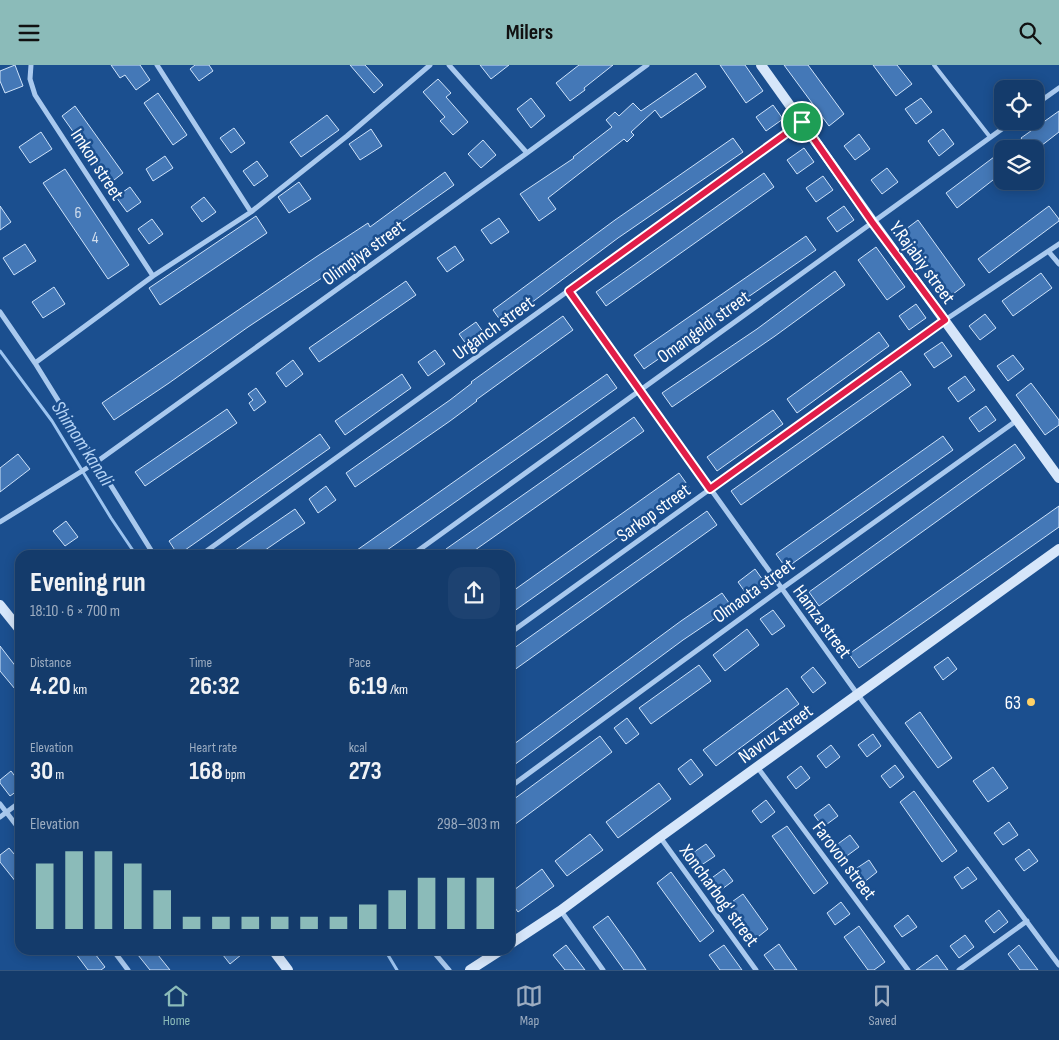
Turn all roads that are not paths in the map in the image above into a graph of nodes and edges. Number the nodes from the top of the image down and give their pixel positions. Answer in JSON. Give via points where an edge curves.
{"nodes":[{"id":1,"x":32,"y":65,"type":"edge"},
{"id":2,"x":157,"y":65,"type":"edge"},
{"id":3,"x":430,"y":65,"type":"edge"},
{"id":4,"x":449,"y":65,"type":"edge"},
{"id":5,"x":647,"y":65,"type":"edge"},
{"id":6,"x":761,"y":65,"type":"edge"},
{"id":7,"x":934,"y":65,"type":"edge"},
{"id":8,"x":1059,"y":88,"type":"edge"},
{"id":9,"x":1044,"y":99,"type":"edge"},
{"id":10,"x":802,"y":122,"type":"junction"},
{"id":11,"x":1000,"y":130,"type":"edge"},
{"id":12,"x":990,"y":137,"type":"junction"},
{"id":13,"x":527,"y":153,"type":"junction"},
{"id":14,"x":251,"y":212,"type":"junction"},
{"id":15,"x":872,"y":222,"type":"junction"},
{"id":16,"x":1059,"y":244,"type":"edge"},
{"id":17,"x":1049,"y":252,"type":"junction"},
{"id":18,"x":1059,"y":265,"type":"edge"},
{"id":19,"x":153,"y":276,"type":"junction"},
{"id":20,"x":569,"y":291,"type":"junction"},
{"id":21,"x":0,"y":312,"type":"edge"},
{"id":22,"x":945,"y":320,"type":"junction"},
{"id":23,"x":35,"y":363,"type":"junction"},
{"id":24,"x":640,"y":389,"type":"junction"},
{"id":25,"x":1016,"y":421,"type":"junction"},
{"id":26,"x":96,"y":463,"type":"junction"},
{"id":27,"x":1059,"y":478,"type":"edge"},
{"id":28,"x":710,"y":489,"type":"junction"},
{"id":29,"x":0,"y":522,"type":"edge"},
{"id":30,"x":1059,"y":549,"type":"edge"},
{"id":31,"x":151,"y":550,"type":"edge"},
{"id":32,"x":208,"y":550,"type":"edge"},
{"id":33,"x":419,"y":550,"type":"edge"},
{"id":34,"x":781,"y":589,"type":"junction"},
{"id":35,"x":0,"y":605,"type":"edge"},
{"id":36,"x":15,"y":624,"type":"edge"},
{"id":37,"x":515,"y":629,"type":"edge"},
{"id":38,"x":858,"y":695,"type":"junction"},
{"id":39,"x":758,"y":768,"type":"junction"},
{"id":40,"x":515,"y":783,"type":"edge"},
{"id":41,"x":0,"y":804,"type":"edge"},
{"id":42,"x":15,"y":806,"type":"edge"},
{"id":43,"x":6,"y":812,"type":"junction"},
{"id":44,"x":0,"y":817,"type":"edge"},
{"id":45,"x":15,"y":824,"type":"edge"},
{"id":46,"x":660,"y":837,"type":"junction"},
{"id":47,"x":560,"y":911,"type":"junction"},
{"id":48,"x":1027,"y":921,"type":"junction"},
{"id":49,"x":515,"y":941,"type":"edge"},
{"id":50,"x":116,"y":955,"type":"edge"},
{"id":51,"x":277,"y":955,"type":"edge"},
{"id":52,"x":436,"y":955,"type":"edge"},
{"id":53,"x":493,"y":955,"type":"edge"},
{"id":54,"x":1059,"y":965,"type":"edge"},
{"id":55,"x":128,"y":970,"type":"edge"},
{"id":56,"x":288,"y":970,"type":"edge"},
{"id":57,"x":449,"y":970,"type":"edge"},
{"id":58,"x":470,"y":970,"type":"edge"},
{"id":59,"x":603,"y":970,"type":"edge"},
{"id":60,"x":756,"y":970,"type":"edge"},
{"id":61,"x":908,"y":970,"type":"edge"},
{"id":62,"x":959,"y":970,"type":"edge"}],
"edges":[{"from":1,"to":19,"type":"street","name":"Imkon street","via":[[30,79],[35,95]]},
{"from":2,"to":14,"type":"street"},
{"from":3,"to":14,"type":"street"},
{"from":4,"to":13,"type":"street"},
{"from":5,"to":13,"type":"street","name":"Olimpiya street"},
{"from":6,"to":10,"type":"street","name":"Y.Rajabiy street"},
{"from":7,"to":12,"type":"lane"},
{"from":8,"to":9,"type":"street"},
{"from":10,"to":15,"type":"street","name":"Y.Rajabiy street"},
{"from":10,"to":20,"type":"street","name":"Urganch street"},
{"from":11,"to":12,"type":"street","name":"Omangeldi street"},
{"from":12,"to":15,"type":"street","name":"Omangeldi street"},
{"from":13,"to":26,"type":"street","name":"Olimpiya street"},
{"from":14,"to":19,"type":"street"},
{"from":15,"to":22,"type":"street","name":"Y.Rajabiy street"},
{"from":15,"to":24,"type":"street","name":"Omangeldi street"},
{"from":16,"to":17,"type":"street","name":"Sarkop street"},
{"from":17,"to":18,"type":"street"},
{"from":17,"to":22,"type":"street","name":"Sarkop street"},
{"from":19,"to":23,"type":"street"},
{"from":20,"to":24,"type":"street","name":"Hamza street"},
{"from":20,"to":32,"type":"street","name":"Urganch street"},
{"from":21,"to":23,"type":"street"},
{"from":22,"to":25,"type":"street","name":"Y.Rajabiy street"},
{"from":22,"to":28,"type":"street","name":"Sarkop street"},
{"from":23,"to":26,"type":"street"},
{"from":24,"to":28,"type":"street","name":"Hamza street"},
{"from":24,"to":33,"type":"street","name":"Omangeldi street"},
{"from":25,"to":27,"type":"street","name":"Y.Rajabiy street"},
{"from":25,"to":34,"type":"street","name":"Olmaota street"},
{"from":26,"to":29,"type":"street","name":"Olimpiya street"},
{"from":26,"to":31,"type":"street"},
{"from":28,"to":34,"type":"street","name":"Hamza street"},
{"from":28,"to":37,"type":"street","name":"Sarkop street"},
{"from":30,"to":38,"type":"street","name":"Navruz street"},
{"from":34,"to":38,"type":"street","name":"Hamza street"},
{"from":34,"to":40,"type":"street","name":"Olmaota street"},
{"from":35,"to":36,"type":"street"},
{"from":38,"to":39,"type":"street","name":"Navruz street"},
{"from":38,"to":48,"type":"street","name":"Hamza street"},
{"from":39,"to":46,"type":"street","name":"Navruz street"},
{"from":39,"to":61,"type":"street","name":"Farovon street"},
{"from":41,"to":43,"type":"street"},
{"from":42,"to":43,"type":"street"},
{"from":43,"to":44,"type":"street"},
{"from":43,"to":45,"type":"street"},
{"from":46,"to":47,"type":"street","name":"Navruz street"},
{"from":46,"to":60,"type":"street","name":"Xoncharbog' street"},
{"from":47,"to":49,"type":"street","name":"Navruz street"},
{"from":47,"to":59,"type":"street"},
{"from":48,"to":54,"type":"street","name":"Hamza street"},
{"from":48,"to":62,"type":"street"},
{"from":50,"to":55,"type":"street"},
{"from":51,"to":56,"type":"street"},
{"from":52,"to":57,"type":"street"},
{"from":53,"to":58,"type":"street"}]}
